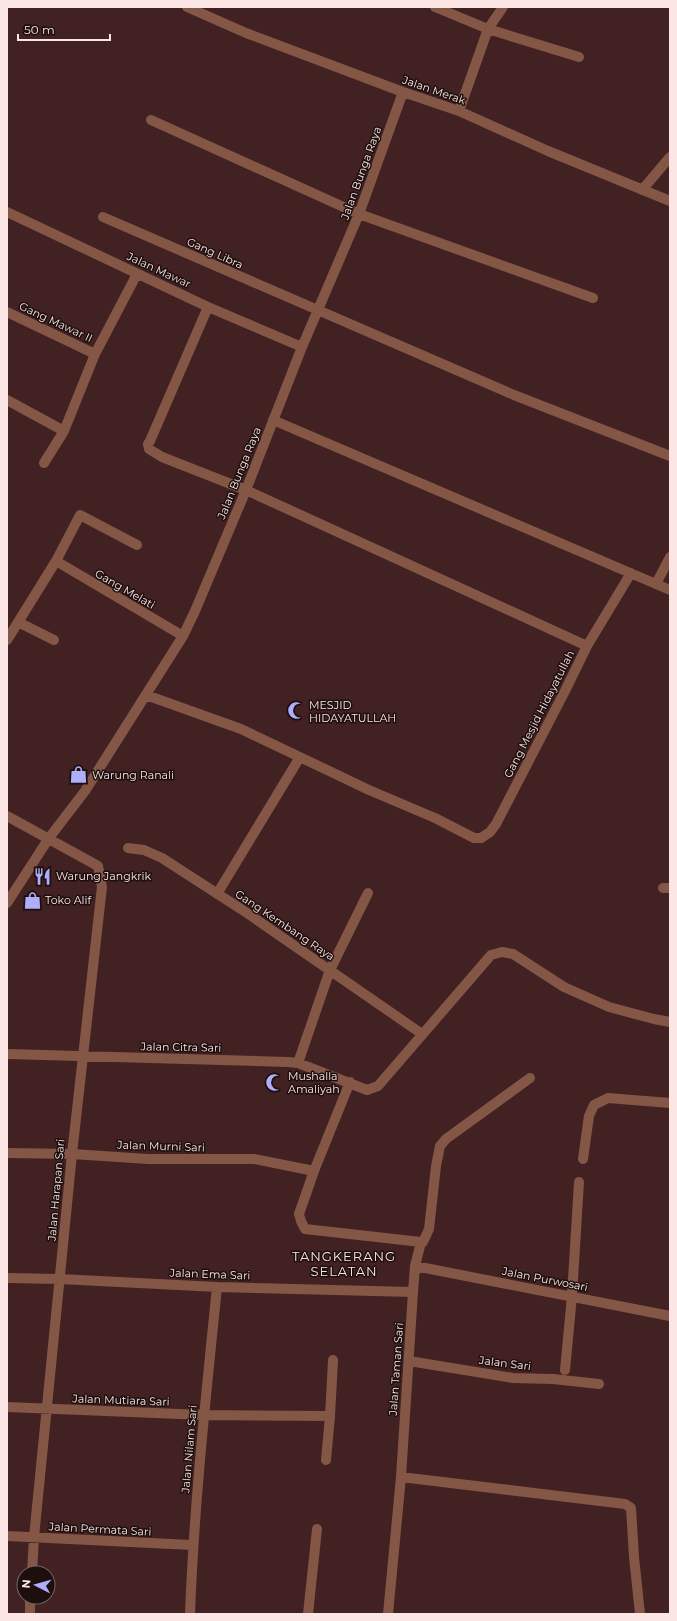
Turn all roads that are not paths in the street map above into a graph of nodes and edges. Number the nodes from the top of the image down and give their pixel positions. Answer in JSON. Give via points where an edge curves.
{"nodes":[{"id":1,"x":187,"y":7,"type":"edge"},
{"id":2,"x":435,"y":7,"type":"edge"},
{"id":3,"x":502,"y":7,"type":"edge"},
{"id":4,"x":488,"y":29,"type":"junction"},
{"id":5,"x":579,"y":57,"type":"dead end"},
{"id":6,"x":403,"y":92,"type":"junction"},
{"id":7,"x":459,"y":111,"type":"junction"},
{"id":8,"x":151,"y":120,"type":"dead end"},
{"id":9,"x":670,"y":157,"type":"edge"},
{"id":10,"x":642,"y":190,"type":"junction"},
{"id":11,"x":670,"y":201,"type":"edge"},
{"id":12,"x":7,"y":212,"type":"edge"},
{"id":13,"x":359,"y":214,"type":"junction"},
{"id":14,"x":103,"y":217,"type":"dead end"},
{"id":15,"x":137,"y":274,"type":"junction"},
{"id":16,"x":593,"y":298,"type":"dead end"},
{"id":17,"x":208,"y":307,"type":"junction"},
{"id":18,"x":318,"y":311,"type":"junction"},
{"id":19,"x":7,"y":312,"type":"edge"},
{"id":20,"x":302,"y":347,"type":"junction"},
{"id":21,"x":95,"y":354,"type":"junction"},
{"id":22,"x":7,"y":400,"type":"edge"},
{"id":23,"x":273,"y":420,"type":"junction"},
{"id":24,"x":64,"y":431,"type":"junction"},
{"id":25,"x":670,"y":456,"type":"edge"},
{"id":26,"x":44,"y":463,"type":"dead end"},
{"id":27,"x":246,"y":490,"type":"junction"},
{"id":28,"x":137,"y":545,"type":"dead end"},
{"id":29,"x":670,"y":558,"type":"edge"},
{"id":30,"x":56,"y":561,"type":"junction"},
{"id":31,"x":631,"y":573,"type":"junction"},
{"id":32,"x":656,"y":584,"type":"junction"},
{"id":33,"x":670,"y":590,"type":"edge"},
{"id":34,"x":18,"y":622,"type":"junction"},
{"id":35,"x":183,"y":636,"type":"junction"},
{"id":36,"x":7,"y":640,"type":"edge"},
{"id":37,"x":54,"y":640,"type":"dead end"},
{"id":38,"x":587,"y":646,"type":"junction"},
{"id":39,"x":146,"y":695,"type":"junction"},
{"id":40,"x":300,"y":757,"type":"junction"},
{"id":41,"x":7,"y":816,"type":"edge"},
{"id":42,"x":49,"y":838,"type":"junction"},
{"id":43,"x":128,"y":848,"type":"dead end"},
{"id":44,"x":368,"y":893,"type":"dead end"},
{"id":45,"x":217,"y":894,"type":"junction"},
{"id":46,"x":7,"y":903,"type":"edge"},
{"id":47,"x":330,"y":970,"type":"junction"},
{"id":48,"x":670,"y":1022,"type":"edge"},
{"id":49,"x":422,"y":1034,"type":"junction"},
{"id":50,"x":7,"y":1054,"type":"edge"},
{"id":51,"x":82,"y":1057,"type":"junction"},
{"id":52,"x":298,"y":1063,"type":"junction"},
{"id":53,"x":530,"y":1078,"type":"dead end"},
{"id":54,"x":350,"y":1082,"type":"junction"},
{"id":55,"x":670,"y":1103,"type":"edge"},
{"id":56,"x":7,"y":1153,"type":"edge"},
{"id":57,"x":72,"y":1154,"type":"junction"},
{"id":58,"x":583,"y":1159,"type":"dead end"},
{"id":59,"x":314,"y":1171,"type":"junction"},
{"id":60,"x":579,"y":1182,"type":"dead end"},
{"id":61,"x":421,"y":1242,"type":"junction"},
{"id":62,"x":415,"y":1266,"type":"junction"},
{"id":63,"x":7,"y":1278,"type":"edge"},
{"id":64,"x":60,"y":1279,"type":"junction"},
{"id":65,"x":217,"y":1287,"type":"junction"},
{"id":66,"x":413,"y":1292,"type":"junction"},
{"id":67,"x":572,"y":1296,"type":"junction"},
{"id":68,"x":670,"y":1316,"type":"edge"},
{"id":69,"x":333,"y":1360,"type":"dead end"},
{"id":70,"x":408,"y":1361,"type":"junction"},
{"id":71,"x":565,"y":1370,"type":"dead end"},
{"id":72,"x":599,"y":1384,"type":"dead end"},
{"id":73,"x":7,"y":1407,"type":"edge"},
{"id":74,"x":47,"y":1409,"type":"junction"},
{"id":75,"x":204,"y":1415,"type":"junction"},
{"id":76,"x":330,"y":1416,"type":"junction"},
{"id":77,"x":326,"y":1460,"type":"dead end"},
{"id":78,"x":401,"y":1477,"type":"junction"},
{"id":79,"x":317,"y":1529,"type":"dead end"},
{"id":80,"x":7,"y":1536,"type":"edge"},
{"id":81,"x":34,"y":1537,"type":"junction"},
{"id":82,"x":192,"y":1545,"type":"junction"},
{"id":83,"x":32,"y":1565,"type":"edge"},
{"id":84,"x":190,"y":1614,"type":"edge"},
{"id":85,"x":308,"y":1614,"type":"edge"},
{"id":86,"x":388,"y":1614,"type":"edge"},
{"id":87,"x":640,"y":1614,"type":"edge"}],
"edges":[{"from":1,"to":6,"type":"street","name":"Jalan Merak","via":[[246,33]]},
{"from":2,"to":4,"type":"street"},
{"from":3,"to":4,"type":"street"},
{"from":4,"to":5,"type":"street"},
{"from":4,"to":7,"type":"street"},
{"from":6,"to":7,"type":"street","name":"Jalan Merak"},
{"from":6,"to":13,"type":"street","name":"Jalan Bunga Raya"},
{"from":7,"to":10,"type":"street","name":"Jalan Merak"},
{"from":8,"to":13,"type":"street"},
{"from":9,"to":10,"type":"street"},
{"from":10,"to":11,"type":"street","name":"Jalan Merak"},
{"from":12,"to":15,"type":"street","name":"Jalan Mawar"},
{"from":13,"to":16,"type":"street"},
{"from":13,"to":18,"type":"street","name":"Jalan Bunga Raya"},
{"from":14,"to":18,"type":"street","name":"Gang Libra"},
{"from":15,"to":17,"type":"street","name":"Jalan Mawar"},
{"from":15,"to":21,"type":"street"},
{"from":17,"to":20,"type":"street","name":"Jalan Mawar"},
{"from":17,"to":27,"type":"street","name":"Gang Mesjid Hidayatullah","via":[[148,447],[162,457]]},
{"from":18,"to":20,"type":"street","name":"Jalan Bunga Raya"},
{"from":18,"to":25,"type":"street","name":"Gang Libra","via":[[514,395]]},
{"from":19,"to":21,"type":"street","name":"Gang Mawar II"},
{"from":20,"to":23,"type":"street","name":"Jalan Bunga Raya"},
{"from":21,"to":24,"type":"street"},
{"from":22,"to":24,"type":"street"},
{"from":23,"to":27,"type":"street","name":"Jalan Bunga Raya"},
{"from":23,"to":31,"type":"street"},
{"from":24,"to":26,"type":"street"},
{"from":27,"to":35,"type":"street","name":"Jalan Bunga Raya"},
{"from":27,"to":38,"type":"street","name":"Gang Mesjid Hidayatullah"},
{"from":28,"to":30,"type":"street","via":[[80,515]]},
{"from":29,"to":32,"type":"street"},
{"from":30,"to":34,"type":"street"},
{"from":30,"to":35,"type":"street","name":"Gang Melati"},
{"from":31,"to":32,"type":"street"},
{"from":31,"to":38,"type":"street"},
{"from":32,"to":33,"type":"street"},
{"from":34,"to":36,"type":"street"},
{"from":34,"to":37,"type":"street"},
{"from":35,"to":39,"type":"street","name":"Jalan Bunga Raya"},
{"from":38,"to":40,"type":"street","name":"Gang Mesjid Hidayatullah","via":[[496,824],[481,838],[474,838]]},
{"from":39,"to":40,"type":"street","name":"Gang Mesjid Hidayatullah","via":[[241,729]]},
{"from":39,"to":42,"type":"street","name":"Jalan Bunga Raya","via":[[85,791]]},
{"from":40,"to":45,"type":"street"},
{"from":41,"to":42,"type":"street","name":"Jalan Harapan Sari"},
{"from":42,"to":46,"type":"street","name":"Jalan Bunga Raya"},
{"from":42,"to":51,"type":"street","name":"Jalan Harapan Sari","via":[[98,866],[102,887]]},
{"from":43,"to":45,"type":"street","name":"Gang Kembang Raya","via":[[144,850],[162,858]]},
{"from":44,"to":47,"type":"street"},
{"from":45,"to":47,"type":"street","name":"Gang Kembang Raya"},
{"from":47,"to":49,"type":"street","name":"Gang Kembang Raya"},
{"from":47,"to":52,"type":"street"},
{"from":48,"to":49,"type":"street","via":[[608,1007],[564,987],[513,954],[502,952],[491,955]]},
{"from":49,"to":54,"type":"street","name":"Jalan Citra Sari","via":[[378,1086],[367,1090]]},
{"from":50,"to":51,"type":"street","name":"Jalan Citra Sari"},
{"from":51,"to":52,"type":"street","name":"Jalan Citra Sari"},
{"from":51,"to":57,"type":"street","name":"Jalan Harapan Sari"},
{"from":52,"to":54,"type":"street","name":"Jalan Citra Sari"},
{"from":53,"to":61,"type":"street","name":"Jalan Taman Sari","via":[[440,1146],[429,1229]]},
{"from":54,"to":59,"type":"street"},
{"from":55,"to":58,"type":"street","via":[[608,1098],[594,1105],[589,1116]]},
{"from":56,"to":57,"type":"street","name":"Jalan Murni Sari"},
{"from":57,"to":59,"type":"street","name":"Jalan Murni Sari","via":[[148,1159],[254,1159]]},
{"from":57,"to":64,"type":"street","name":"Jalan Harapan Sari"},
{"from":59,"to":61,"type":"street","via":[[299,1214],[305,1229]]},
{"from":60,"to":67,"type":"street"},
{"from":61,"to":62,"type":"street","name":"Jalan Taman Sari"},
{"from":62,"to":66,"type":"street","name":"Jalan Taman Sari"},
{"from":62,"to":67,"type":"street","name":"Jalan Purwosari"},
{"from":63,"to":64,"type":"street","name":"Jalan Ema Sari"},
{"from":64,"to":65,"type":"street","name":"Jalan Ema Sari"},
{"from":64,"to":74,"type":"street","name":"Jalan Harapan Sari"},
{"from":65,"to":66,"type":"street","name":"Jalan Ema Sari"},
{"from":65,"to":75,"type":"street","name":"Jalan Nilam Sari"},
{"from":66,"to":70,"type":"street","name":"Jalan Taman Sari"},
{"from":67,"to":68,"type":"street","name":"Jalan Purwosari"},
{"from":67,"to":71,"type":"street"},
{"from":69,"to":76,"type":"street"},
{"from":70,"to":72,"type":"street","name":"Jalan Sari","via":[[513,1378]]},
{"from":70,"to":78,"type":"street","name":"Jalan Taman Sari"},
{"from":73,"to":74,"type":"street","name":"Jalan Mutiara Sari"},
{"from":74,"to":75,"type":"street","name":"Jalan Mutiara Sari"},
{"from":74,"to":81,"type":"street","name":"Jalan Harapan Sari"},
{"from":75,"to":76,"type":"street","name":"Jalan Mutiara Sari"},
{"from":75,"to":82,"type":"street","name":"Jalan Nilam Sari"},
{"from":76,"to":77,"type":"street"},
{"from":78,"to":86,"type":"street","name":"Jalan Taman Sari"},
{"from":78,"to":87,"type":"street","via":[[626,1504],[631,1508]]},
{"from":79,"to":85,"type":"street"},
{"from":80,"to":81,"type":"street","name":"Jalan Permata Sari"},
{"from":81,"to":82,"type":"street","name":"Jalan Permata Sari"},
{"from":81,"to":83,"type":"street","name":"Jalan Harapan Sari"},
{"from":82,"to":84,"type":"street","name":"Jalan Nilam Sari"}]}
